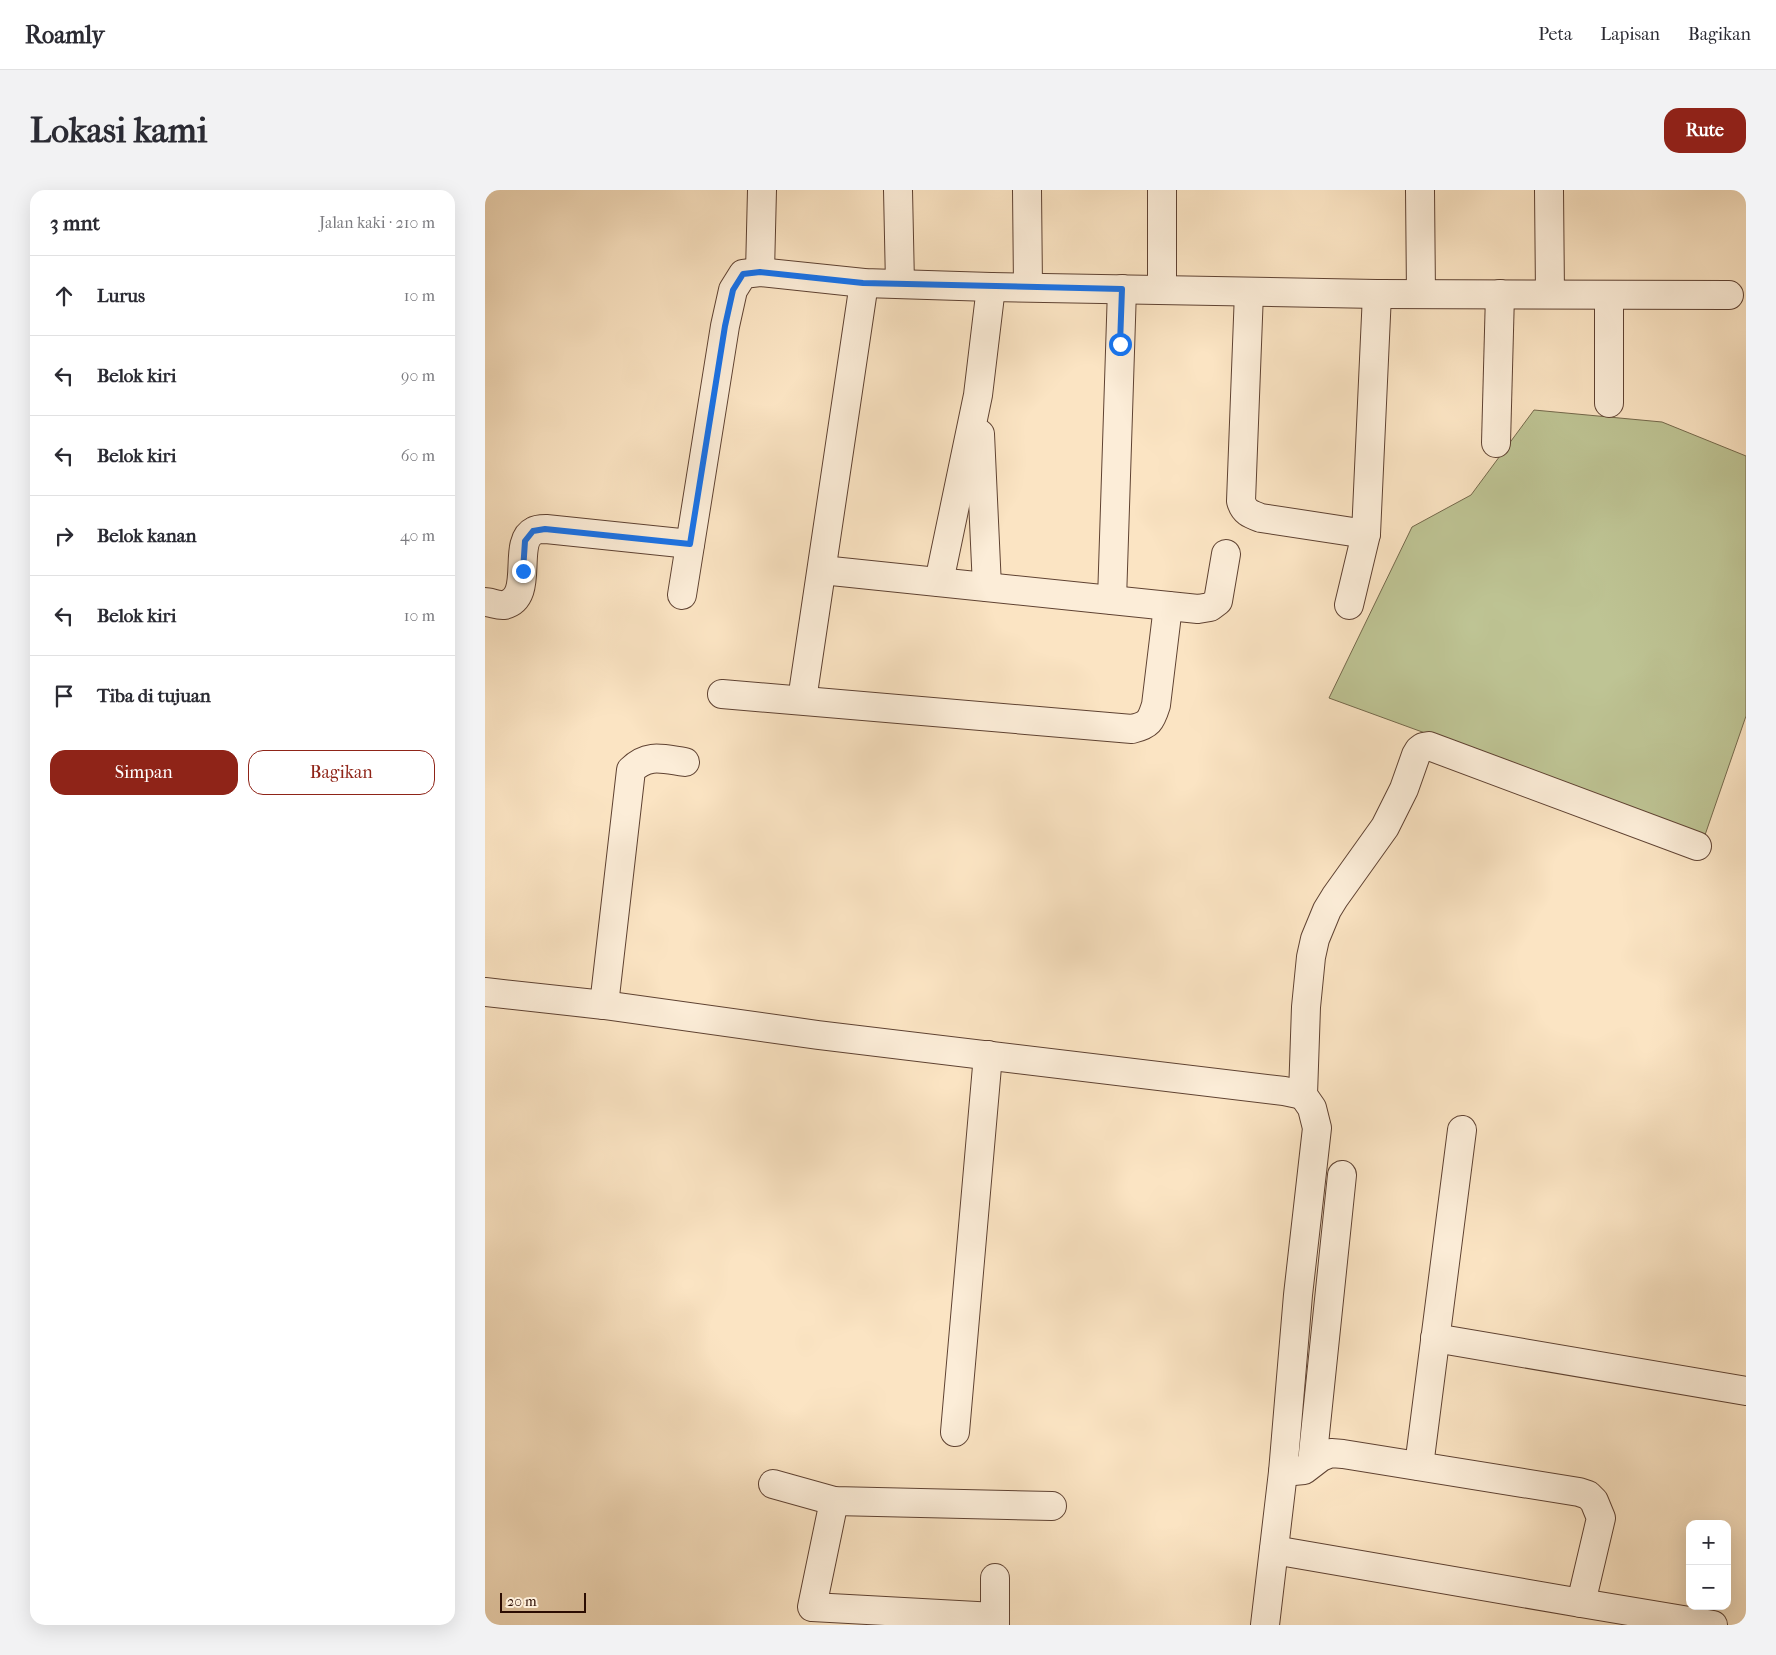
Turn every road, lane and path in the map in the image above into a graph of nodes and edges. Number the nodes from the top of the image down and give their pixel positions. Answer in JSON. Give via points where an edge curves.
{"nodes":[{"id":1,"x":761,"y":190,"type":"edge"},
{"id":2,"x":899,"y":190,"type":"edge"},
{"id":3,"x":1027,"y":190,"type":"edge"},
{"id":4,"x":1162,"y":190,"type":"edge"},
{"id":5,"x":1420,"y":190,"type":"edge"},
{"id":6,"x":1549,"y":190,"type":"edge"},
{"id":7,"x":760,"y":272,"type":"junction"},
{"id":8,"x":863,"y":283,"type":"junction"},
{"id":9,"x":900,"y":284,"type":"junction"},
{"id":10,"x":991,"y":287,"type":"junction"},
{"id":11,"x":1028,"y":287,"type":"junction"},
{"id":12,"x":1122,"y":289,"type":"junction"},
{"id":13,"x":1162,"y":289,"type":"junction"},
{"id":14,"x":1249,"y":292,"type":"junction"},
{"id":15,"x":1377,"y":294,"type":"junction"},
{"id":16,"x":1421,"y":294,"type":"junction"},
{"id":17,"x":1500,"y":294,"type":"junction"},
{"id":18,"x":1550,"y":294,"type":"junction"},
{"id":19,"x":1609,"y":295,"type":"junction"},
{"id":20,"x":1729,"y":295,"type":"dead end"},
{"id":21,"x":978,"y":395,"type":"junction"},
{"id":22,"x":1609,"y":403,"type":"dead end"},
{"id":23,"x":1496,"y":443,"type":"dead end"},
{"id":24,"x":1366,"y":534,"type":"junction"},
{"id":25,"x":690,"y":544,"type":"junction"},
{"id":26,"x":1226,"y":554,"type":"dead end"},
{"id":27,"x":822,"y":570,"type":"junction"},
{"id":28,"x":939,"y":582,"type":"junction"},
{"id":29,"x":987,"y":587,"type":"junction"},
{"id":30,"x":682,"y":595,"type":"dead end"},
{"id":31,"x":1112,"y":600,"type":"junction"},
{"id":32,"x":485,"y":602,"type":"edge"},
{"id":33,"x":1349,"y":605,"type":"dead end"},
{"id":34,"x":1168,"y":606,"type":"junction"},
{"id":35,"x":722,"y":694,"type":"dead end"},
{"id":36,"x":802,"y":700,"type":"junction"},
{"id":37,"x":685,"y":762,"type":"dead end"},
{"id":38,"x":1697,"y":846,"type":"dead end"},
{"id":39,"x":485,"y":992,"type":"edge"},
{"id":40,"x":604,"y":1005,"type":"junction"},
{"id":41,"x":988,"y":1055,"type":"junction"},
{"id":42,"x":1303,"y":1095,"type":"junction"},
{"id":43,"x":1462,"y":1130,"type":"dead end"},
{"id":44,"x":1342,"y":1175,"type":"dead end"},
{"id":45,"x":1435,"y":1338,"type":"junction"},
{"id":46,"x":1746,"y":1391,"type":"edge"},
{"id":47,"x":955,"y":1432,"type":"dead end"},
{"id":48,"x":1312,"y":1463,"type":"junction"},
{"id":49,"x":1419,"y":1466,"type":"junction"},
{"id":50,"x":1283,"y":1472,"type":"junction"},
{"id":51,"x":773,"y":1484,"type":"dead end"},
{"id":52,"x":834,"y":1501,"type":"junction"},
{"id":53,"x":1052,"y":1506,"type":"dead end"},
{"id":54,"x":1274,"y":1550,"type":"junction"},
{"id":55,"x":995,"y":1578,"type":"dead end"},
{"id":56,"x":1581,"y":1603,"type":"junction"},
{"id":57,"x":812,"y":1616,"type":"edge"},
{"id":58,"x":995,"y":1621,"type":"edge"},
{"id":59,"x":1265,"y":1625,"type":"edge"},
{"id":60,"x":1713,"y":1625,"type":"edge"}],
"edges":[{"from":1,"to":7,"type":"street"},
{"from":2,"to":9,"type":"street"},
{"from":3,"to":11,"type":"street"},
{"from":4,"to":13,"type":"street"},
{"from":5,"to":16,"type":"street"},
{"from":6,"to":18,"type":"street"},
{"from":7,"to":8,"type":"street"},
{"from":7,"to":25,"type":"street","via":[[743,274],[733,290]]},
{"from":8,"to":9,"type":"street"},
{"from":8,"to":27,"type":"street"},
{"from":9,"to":10,"type":"street"},
{"from":10,"to":11,"type":"street"},
{"from":10,"to":21,"type":"street"},
{"from":11,"to":12,"type":"street"},
{"from":12,"to":13,"type":"street"},
{"from":12,"to":31,"type":"street"},
{"from":13,"to":14,"type":"street"},
{"from":14,"to":15,"type":"street"},
{"from":14,"to":24,"type":"street","via":[[1243,509],[1261,518]]},
{"from":15,"to":16,"type":"street"},
{"from":15,"to":24,"type":"street"},
{"from":16,"to":17,"type":"street"},
{"from":17,"to":18,"type":"street"},
{"from":17,"to":23,"type":"street"},
{"from":18,"to":19,"type":"street"},
{"from":19,"to":20,"type":"street"},
{"from":19,"to":22,"type":"street"},
{"from":21,"to":28,"type":"street"},
{"from":21,"to":29,"type":"street"},
{"from":24,"to":33,"type":"street"},
{"from":25,"to":30,"type":"street"},
{"from":25,"to":32,"type":"street","via":[[545,529],[533,531],[525,541],[521,586],[515,598],[504,605]]},
{"from":26,"to":34,"type":"street","via":[[1218,601],[1210,607],[1198,609]]},
{"from":27,"to":28,"type":"street"},
{"from":27,"to":36,"type":"street"},
{"from":28,"to":29,"type":"street"},
{"from":29,"to":31,"type":"street"},
{"from":31,"to":34,"type":"street"},
{"from":34,"to":36,"type":"street","via":[[1156,704],[1145,726],[1132,729]]},
{"from":35,"to":36,"type":"street"},
{"from":37,"to":40,"type":"street","via":[[648,758],[631,770]]},
{"from":38,"to":42,"type":"street","via":[[1429,746],[1423,747],[1415,755],[1404,789],[1385,827],[1335,897],[1315,939],[1306,1006]]},
{"from":39,"to":40,"type":"street"},
{"from":40,"to":41,"type":"street"},
{"from":41,"to":42,"type":"street"},
{"from":41,"to":47,"type":"street"},
{"from":42,"to":50,"type":"street","via":[[1312,1108],[1317,1128]]},
{"from":43,"to":45,"type":"street"},
{"from":44,"to":48,"type":"street"},
{"from":45,"to":46,"type":"street"},
{"from":45,"to":49,"type":"street"},
{"from":48,"to":49,"type":"street","via":[[1331,1454],[1343,1454]]},
{"from":48,"to":50,"type":"street","via":[[1304,1470]]},
{"from":49,"to":56,"type":"street","via":[[1588,1495],[1601,1518]]},
{"from":50,"to":54,"type":"street"},
{"from":51,"to":52,"type":"street"},
{"from":52,"to":53,"type":"street"},
{"from":52,"to":57,"type":"street"},
{"from":54,"to":56,"type":"street"},
{"from":54,"to":59,"type":"street"},
{"from":55,"to":58,"type":"street"},
{"from":56,"to":60,"type":"street"},
{"from":57,"to":58,"type":"street"}]}
